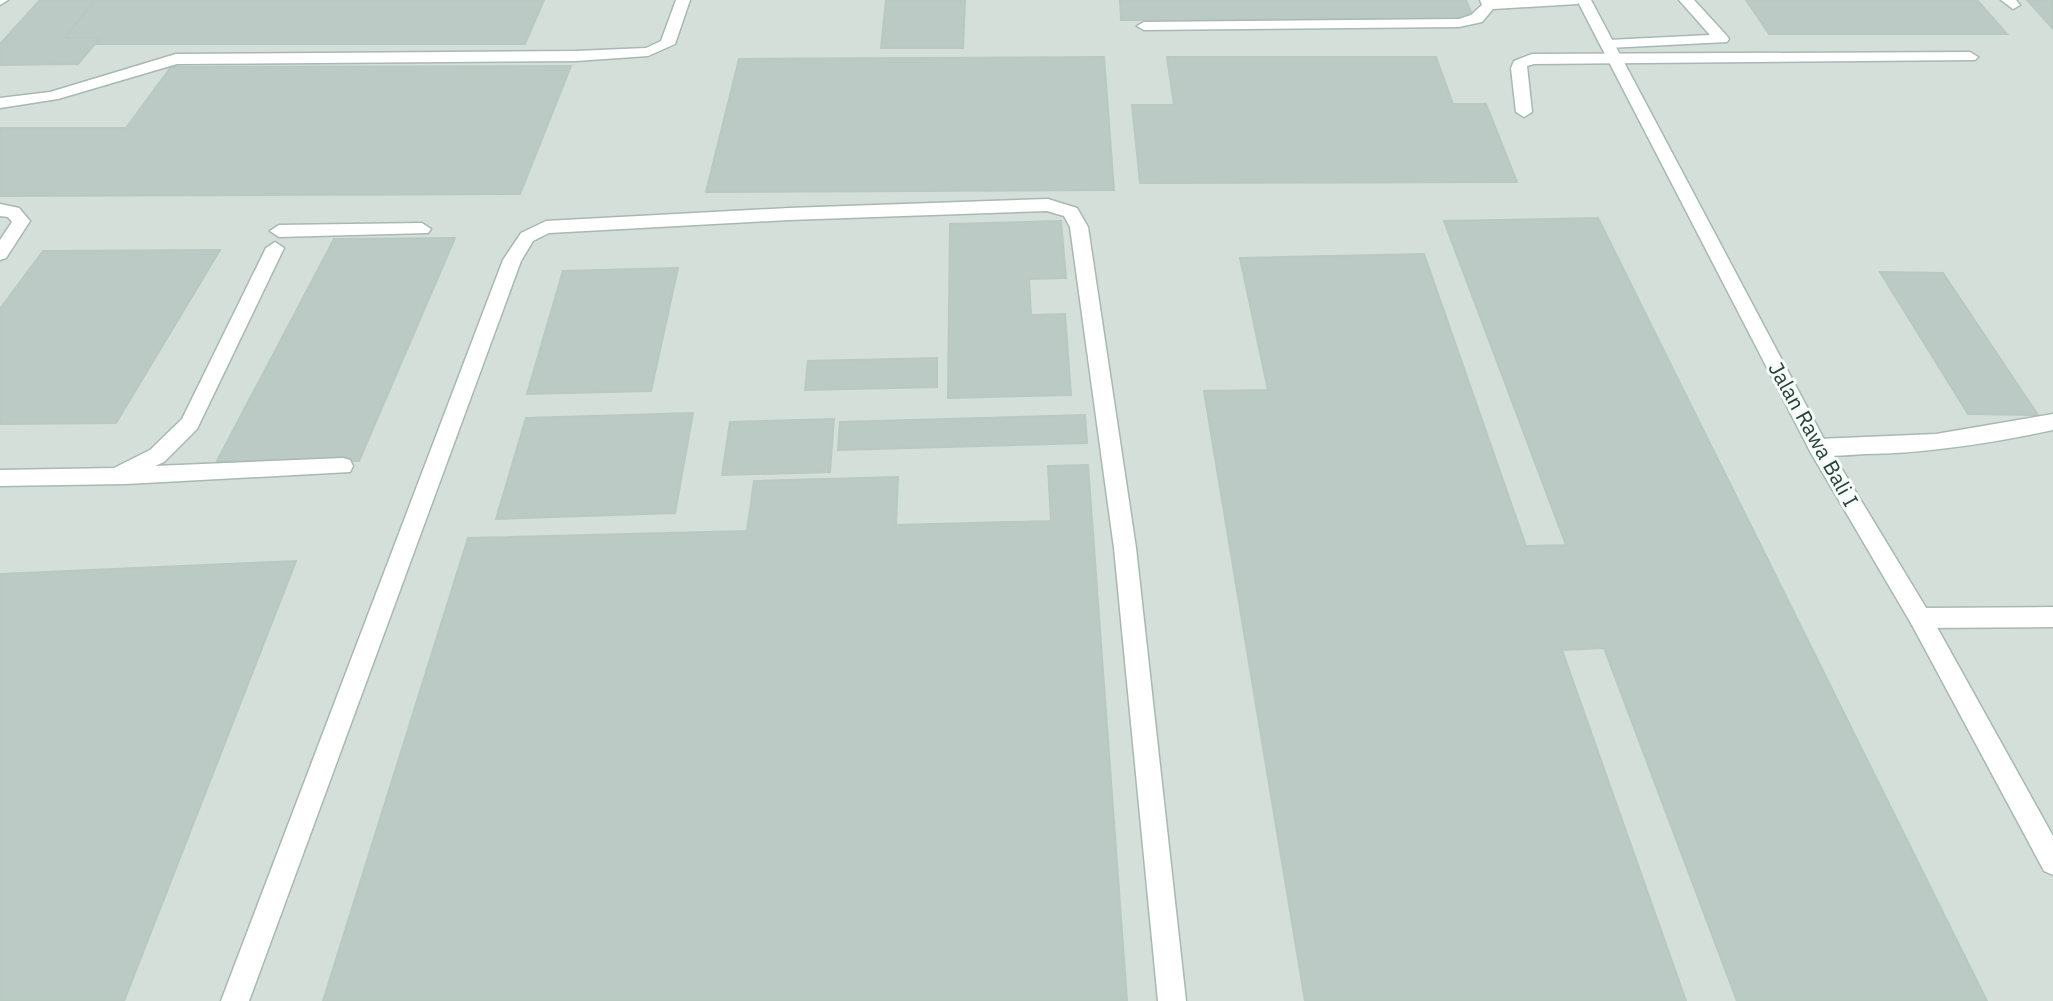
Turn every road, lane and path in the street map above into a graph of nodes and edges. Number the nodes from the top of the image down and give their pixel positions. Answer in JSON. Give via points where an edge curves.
{"nodes":[{"id":1,"x":683,"y":0,"type":"edge"},
{"id":2,"x":1577,"y":0,"type":"edge"},
{"id":3,"x":1584,"y":0,"type":"edge"},
{"id":4,"x":1686,"y":0,"type":"edge"},
{"id":5,"x":1488,"y":2,"type":"edge"},
{"id":6,"x":1144,"y":26,"type":"dead end"},
{"id":7,"x":1722,"y":39,"type":"junction"},
{"id":8,"x":1612,"y":51,"type":"junction"},
{"id":9,"x":1970,"y":57,"type":"dead end"},
{"id":10,"x":1782,"y":58,"type":"junction"},
{"id":11,"x":0,"y":103,"type":"edge"},
{"id":12,"x":1524,"y":112,"type":"dead end"},
{"id":13,"x":0,"y":211,"type":"edge"},
{"id":14,"x":422,"y":229,"type":"dead end"},
{"id":15,"x":0,"y":254,"type":"edge"},
{"id":16,"x":2053,"y":422,"type":"edge"},
{"id":17,"x":1818,"y":447,"type":"junction"},
{"id":18,"x":343,"y":466,"type":"dead end"},
{"id":19,"x":117,"y":476,"type":"junction"},
{"id":20,"x":0,"y":478,"type":"edge"},
{"id":21,"x":2053,"y":617,"type":"edge"},
{"id":22,"x":1920,"y":618,"type":"junction"},
{"id":23,"x":2053,"y":862,"type":"edge"},
{"id":24,"x":235,"y":1001,"type":"edge"},
{"id":25,"x":1172,"y":1001,"type":"edge"}],
"edges":[{"from":1,"to":11,"type":"street","via":[[668,44],[648,52],[176,60],[52,96]]},
{"from":2,"to":5,"type":"street"},
{"from":3,"to":8,"type":"street","name":"Jalan Rawa Bali I"},
{"from":4,"to":7,"type":"street"},
{"from":5,"to":6,"type":"street","via":[[1481,18],[1459,23]]},
{"from":7,"to":8,"type":"street"},
{"from":7,"to":10,"type":"street"},
{"from":8,"to":10,"type":"street"},
{"from":8,"to":12,"type":"street","via":[[1524,61],[1519,68]]},
{"from":8,"to":17,"type":"street","name":"Jalan Rawa Bali I"},
{"from":9,"to":10,"type":"street"},
{"from":13,"to":15,"type":"street","via":[[13,212],[21,220]]},
{"from":14,"to":19,"type":"street","via":[[277,240],[190,424],[157,456]]},
{"from":16,"to":17,"type":"street","via":[[1952,442]]},
{"from":17,"to":22,"type":"street","name":"Jalan Rawa Bali I"},
{"from":18,"to":19,"type":"street"},
{"from":19,"to":20,"type":"street"},
{"from":21,"to":22,"type":"street"},
{"from":22,"to":23,"type":"street","name":"Jalan Rawa Bali I"},
{"from":24,"to":25,"type":"street","via":[[512,260],[527,237],[546,227],[1048,205],[1071,212],[1079,227],[1125,548]]}]}
